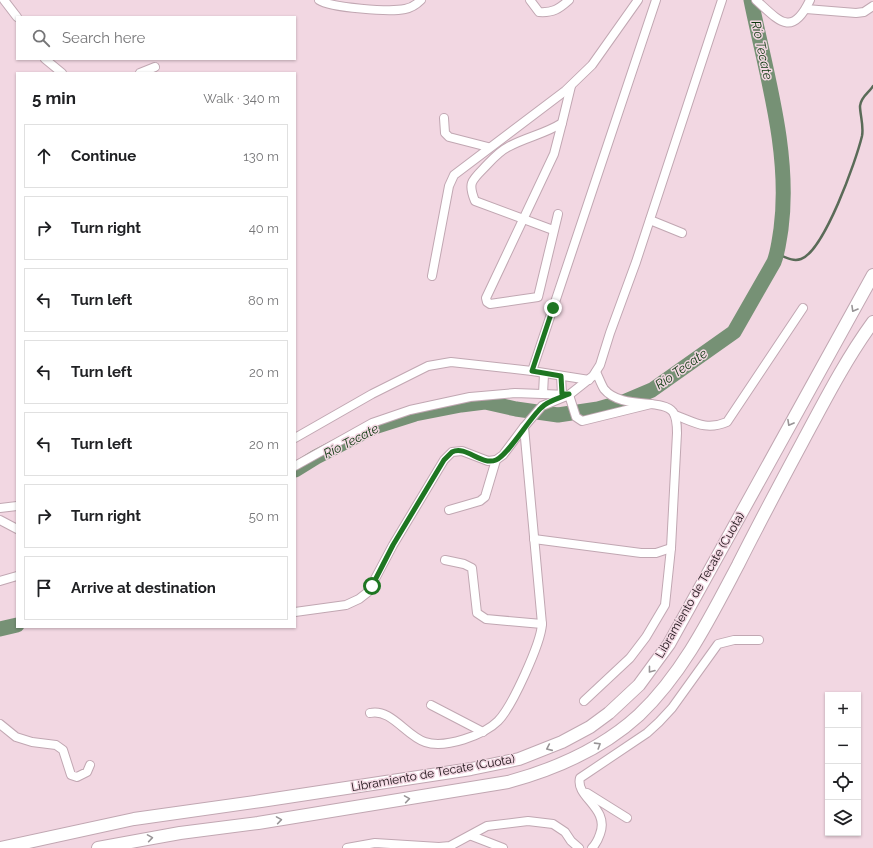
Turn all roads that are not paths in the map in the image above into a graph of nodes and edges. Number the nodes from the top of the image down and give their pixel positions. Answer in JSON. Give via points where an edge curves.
{"nodes":[{"id":1,"x":4,"y":0,"type":"edge"},
{"id":2,"x":319,"y":0,"type":"edge"},
{"id":3,"x":421,"y":0,"type":"edge"},
{"id":4,"x":530,"y":0,"type":"edge"},
{"id":5,"x":569,"y":0,"type":"edge"},
{"id":6,"x":638,"y":0,"type":"edge"},
{"id":7,"x":656,"y":0,"type":"edge"},
{"id":8,"x":722,"y":0,"type":"edge"},
{"id":9,"x":756,"y":0,"type":"edge"},
{"id":10,"x":810,"y":0,"type":"edge"},
{"id":11,"x":873,"y":6,"type":"edge"},
{"id":12,"x":806,"y":9,"type":"junction"},
{"id":13,"x":16,"y":16,"type":"edge"},
{"id":14,"x":46,"y":60,"type":"edge"},
{"id":15,"x":154,"y":68,"type":"dead end"},
{"id":16,"x":61,"y":72,"type":"edge"},
{"id":17,"x":143,"y":72,"type":"edge"},
{"id":18,"x":571,"y":86,"type":"junction"},
{"id":19,"x":444,"y":118,"type":"dead end"},
{"id":20,"x":562,"y":123,"type":"junction"},
{"id":21,"x":488,"y":147,"type":"junction"},
{"id":22,"x":558,"y":214,"type":"dead end"},
{"id":23,"x":522,"y":219,"type":"junction"},
{"id":24,"x":650,"y":220,"type":"junction"},
{"id":25,"x":553,"y":230,"type":"junction"},
{"id":26,"x":682,"y":233,"type":"dead end"},
{"id":27,"x":873,"y":275,"type":"edge"},
{"id":28,"x":432,"y":276,"type":"dead end"},
{"id":29,"x":803,"y":308,"type":"dead end"},
{"id":30,"x":873,"y":322,"type":"edge"},
{"id":31,"x":532,"y":371,"type":"junction"},
{"id":32,"x":596,"y":372,"type":"junction"},
{"id":33,"x":544,"y":374,"type":"junction"},
{"id":34,"x":561,"y":376,"type":"junction"},
{"id":35,"x":589,"y":380,"type":"junction"},
{"id":36,"x":543,"y":394,"type":"junction"},
{"id":37,"x":565,"y":394,"type":"junction"},
{"id":38,"x":651,"y":404,"type":"junction"},
{"id":39,"x":675,"y":415,"type":"junction"},
{"id":40,"x":526,"y":423,"type":"junction"},
{"id":41,"x":296,"y":437,"type":"edge"},
{"id":42,"x":496,"y":460,"type":"junction"},
{"id":43,"x":296,"y":465,"type":"edge"},
{"id":44,"x":16,"y":506,"type":"edge"},
{"id":45,"x":0,"y":508,"type":"edge"},
{"id":46,"x":449,"y":510,"type":"dead end"},
{"id":47,"x":0,"y":520,"type":"edge"},
{"id":48,"x":16,"y":528,"type":"edge"},
{"id":49,"x":534,"y":539,"type":"junction"},
{"id":50,"x":671,"y":548,"type":"junction"},
{"id":51,"x":445,"y":560,"type":"dead end"},
{"id":52,"x":16,"y":576,"type":"edge"},
{"id":53,"x":0,"y":580,"type":"edge"},
{"id":54,"x":296,"y":612,"type":"edge"},
{"id":55,"x":542,"y":624,"type":"junction"},
{"id":56,"x":758,"y":640,"type":"dead end"},
{"id":57,"x":584,"y":701,"type":"dead end"},
{"id":58,"x":431,"y":705,"type":"dead end"},
{"id":59,"x":370,"y":713,"type":"dead end"},
{"id":60,"x":0,"y":724,"type":"edge"},
{"id":61,"x":483,"y":732,"type":"junction"},
{"id":62,"x":90,"y":765,"type":"dead end"},
{"id":63,"x":583,"y":791,"type":"junction"},
{"id":64,"x":627,"y":818,"type":"dead end"},
{"id":65,"x":469,"y":837,"type":"junction"},
{"id":66,"x":1,"y":848,"type":"edge"},
{"id":67,"x":98,"y":848,"type":"edge"},
{"id":68,"x":347,"y":848,"type":"edge"},
{"id":69,"x":462,"y":848,"type":"edge"},
{"id":70,"x":503,"y":848,"type":"edge"},
{"id":71,"x":579,"y":848,"type":"edge"},
{"id":72,"x":592,"y":848,"type":"edge"}],
"edges":[{"from":1,"to":13,"type":"street"},
{"from":2,"to":3,"type":"street","via":[[335,6],[394,10],[406,9]]},
{"from":4,"to":5,"type":"street","via":[[539,12],[550,12]]},
{"from":6,"to":18,"type":"street","via":[[592,65]]},
{"from":7,"to":31,"type":"street"},
{"from":8,"to":24,"type":"street"},
{"from":9,"to":12,"type":"street","via":[[773,17],[784,22],[794,21]]},
{"from":10,"to":12,"type":"street"},
{"from":11,"to":12,"type":"street","via":[[864,12],[856,13]]},
{"from":14,"to":16,"type":"street"},
{"from":15,"to":17,"type":"street"},
{"from":18,"to":20,"type":"street"},
{"from":18,"to":21,"type":"street"},
{"from":19,"to":21,"type":"street","via":[[445,133],[449,137]]},
{"from":20,"to":23,"type":"street","via":[[554,154]]},
{"from":20,"to":23,"type":"street","via":[[501,151],[472,181],[471,191],[475,201]]},
{"from":21,"to":28,"type":"street","via":[[457,171],[450,180]]},
{"from":22,"to":25,"type":"street"},
{"from":23,"to":25,"type":"street"},
{"from":23,"to":25,"type":"street","via":[[486,298],[490,304],[538,297]]},
{"from":24,"to":26,"type":"street"},
{"from":24,"to":32,"type":"street"},
{"from":27,"to":66,"type":"highway","name":"Libramiento de Tecate (Cuota)","one_way":true,"via":[[669,644],[625,699],[590,727],[542,751],[498,764],[134,819]]},
{"from":29,"to":39,"type":"street","via":[[727,422],[707,427]]},
{"from":67,"to":30,"type":"highway","name":"Libramiento de Tecate (Cuota)","one_way":true,"via":[[508,782],[571,761],[613,736],[661,692],[698,638],[833,386]]},
{"from":31,"to":33,"type":"street"},
{"from":31,"to":41,"type":"street","via":[[451,362],[428,366],[372,394]]},
{"from":32,"to":35,"type":"street"},
{"from":32,"to":38,"type":"street","via":[[610,394],[626,401]]},
{"from":33,"to":34,"type":"street"},
{"from":33,"to":36,"type":"street"},
{"from":34,"to":35,"type":"street"},
{"from":34,"to":37,"type":"street"},
{"from":35,"to":37,"type":"street"},
{"from":36,"to":37,"type":"street"},
{"from":36,"to":43,"type":"street","via":[[470,397],[410,410],[372,423]]},
{"from":37,"to":38,"type":"street","via":[[580,421]]},
{"from":37,"to":40,"type":"street","via":[[542,406]]},
{"from":38,"to":39,"type":"street","via":[[665,405]]},
{"from":39,"to":50,"type":"street","via":[[677,433]]},
{"from":40,"to":42,"type":"street","via":[[503,455]]},
{"from":40,"to":49,"type":"street"},
{"from":42,"to":46,"type":"street","via":[[485,497],[480,501]]},
{"from":42,"to":54,"type":"street","via":[[488,461],[462,451],[452,452],[444,460],[368,592],[346,605]]},
{"from":44,"to":45,"type":"street"},
{"from":47,"to":48,"type":"street"},
{"from":49,"to":50,"type":"street","via":[[641,553],[656,553]]},
{"from":49,"to":55,"type":"street"},
{"from":50,"to":57,"type":"street","via":[[665,605],[630,658]]},
{"from":51,"to":55,"type":"street","via":[[472,568],[477,613],[486,619]]},
{"from":52,"to":53,"type":"street"},
{"from":55,"to":61,"type":"street","via":[[538,646],[513,697],[499,720]]},
{"from":56,"to":63,"type":"street","via":[[734,640],[718,644],[659,722],[647,733],[580,778],[580,787]]},
{"from":58,"to":61,"type":"street"},
{"from":59,"to":61,"type":"street","via":[[378,711],[385,714],[425,743],[459,741]]},
{"from":60,"to":62,"type":"street","via":[[16,737],[56,745],[63,750],[71,775],[77,777],[87,772]]},
{"from":63,"to":64,"type":"street"},
{"from":63,"to":72,"type":"street","via":[[598,811],[601,821],[602,828]]},
{"from":65,"to":68,"type":"street","via":[[450,846],[439,847],[375,843]]},
{"from":65,"to":69,"type":"street"},
{"from":65,"to":70,"type":"street"},
{"from":65,"to":71,"type":"street","via":[[487,826],[496,824],[545,822],[565,832],[571,842]]}]}
